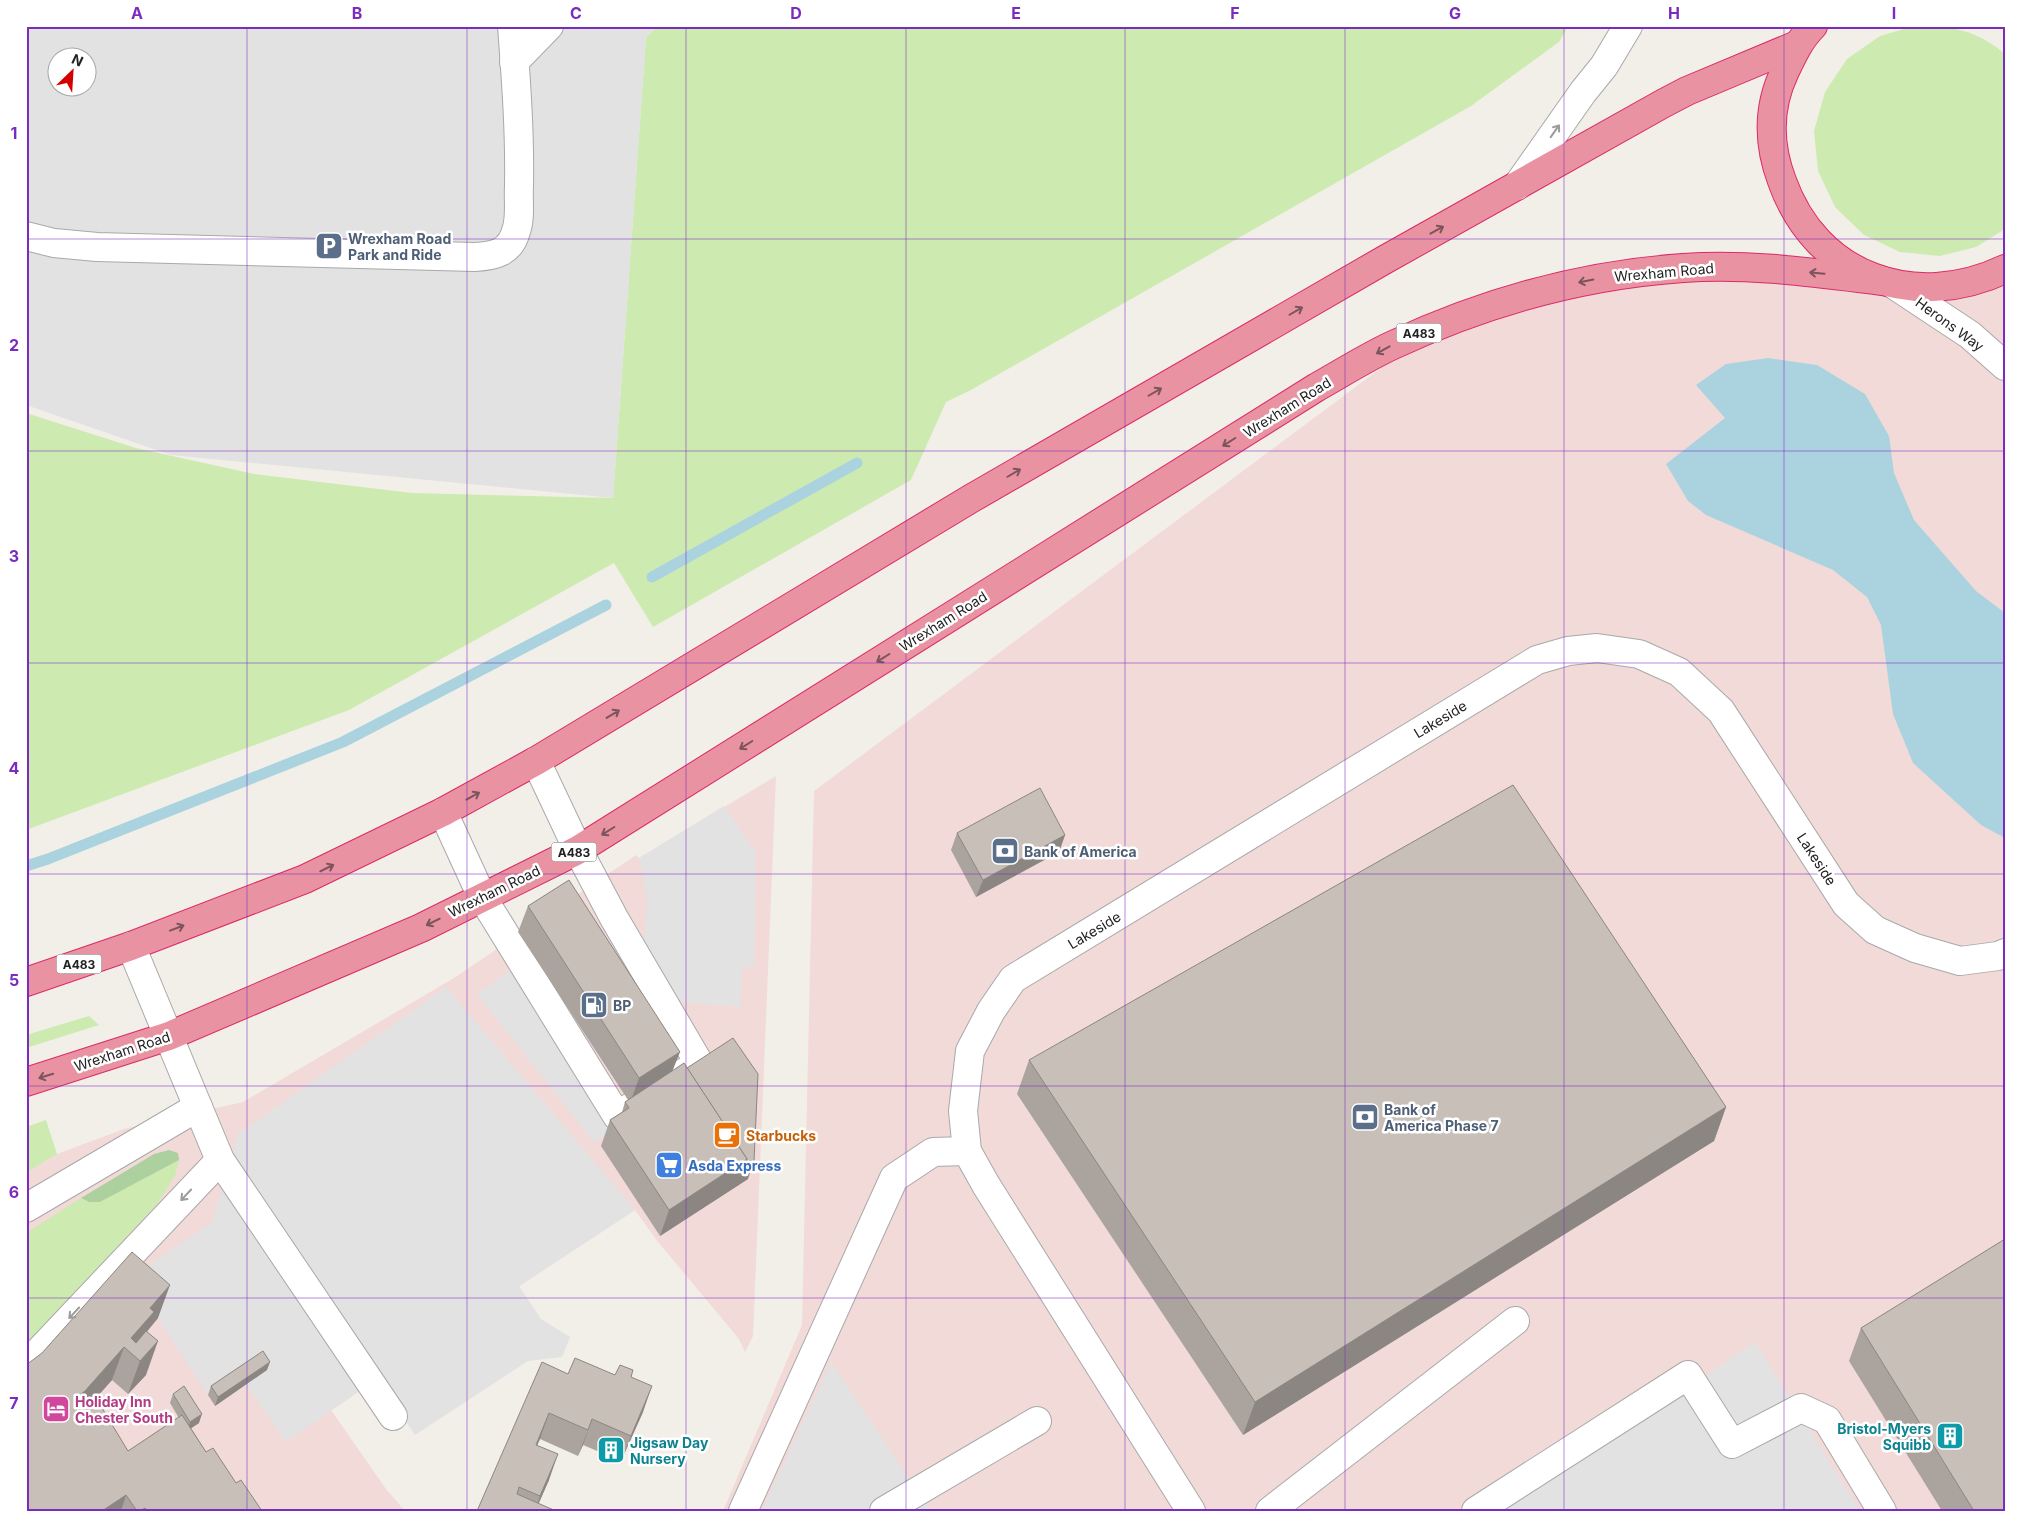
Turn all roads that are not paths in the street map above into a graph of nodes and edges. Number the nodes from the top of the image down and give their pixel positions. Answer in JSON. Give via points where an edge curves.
{"nodes":[{"id":1,"x":512,"y":26,"type":"edge"},
{"id":2,"x":549,"y":26,"type":"edge"},
{"id":3,"x":1628,"y":26,"type":"edge"},
{"id":4,"x":1804,"y":33,"type":"edge"},
{"id":5,"x":514,"y":62,"type":"junction"},
{"id":6,"x":1517,"y":186,"type":"junction"},
{"id":7,"x":26,"y":236,"type":"edge"},
{"id":8,"x":2005,"y":270,"type":"edge"},
{"id":9,"x":1888,"y":283,"type":"junction"},
{"id":10,"x":2005,"y":366,"type":"edge"},
{"id":11,"x":536,"y":761,"type":"junction"},
{"id":12,"x":443,"y":812,"type":"junction"},
{"id":13,"x":578,"y":850,"type":"junction"},
{"id":14,"x":482,"y":897,"type":"junction"},
{"id":15,"x":131,"y":946,"type":"junction"},
{"id":16,"x":2005,"y":953,"type":"edge"},
{"id":17,"x":26,"y":982,"type":"edge"},
{"id":18,"x":169,"y":1036,"type":"junction"},
{"id":19,"x":26,"y":1082,"type":"edge"},
{"id":20,"x":198,"y":1107,"type":"junction"},
{"id":21,"x":967,"y":1151,"type":"junction"},
{"id":22,"x":220,"y":1160,"type":"junction"},
{"id":23,"x":26,"y":1208,"type":"edge"},
{"id":24,"x":1515,"y":1321,"type":"dead end"},
{"id":25,"x":26,"y":1365,"type":"edge"},
{"id":26,"x":393,"y":1416,"type":"dead end"},
{"id":27,"x":1037,"y":1420,"type":"dead end"},
{"id":28,"x":742,"y":1511,"type":"edge"},
{"id":29,"x":884,"y":1511,"type":"edge"},
{"id":30,"x":1191,"y":1511,"type":"edge"},
{"id":31,"x":1270,"y":1511,"type":"edge"},
{"id":32,"x":1476,"y":1511,"type":"edge"},
{"id":33,"x":1882,"y":1511,"type":"edge"}],
"edges":[{"from":1,"to":5,"type":"street"},
{"from":2,"to":5,"type":"street"},
{"from":6,"to":3,"type":"street","one_way":true,"via":[[1604,66]]},
{"from":4,"to":6,"type":"highway","number":"A483","via":[[1664,102]]},
{"from":4,"to":9,"type":"highway","via":[[1779,82],[1772,110],[1771,136],[1776,165],[1790,203],[1813,237],[1845,264]]},
{"from":5,"to":7,"type":"street","via":[[520,139],[516,232],[502,252],[493,256],[96,247],[54,243]]},
{"from":11,"to":6,"type":"highway","number":"A483","one_way":true,"via":[[972,498]]},
{"from":8,"to":9,"type":"highway","name":"Wrexham Road","via":[[1958,285],[1926,288]]},
{"from":9,"to":10,"type":"street","name":"Herons Way","via":[[1970,335]]},
{"from":9,"to":13,"type":"highway","name":"Wrexham Road","number":"A483","one_way":true,"via":[[1758,268],[1684,268],[1557,286],[1440,324],[1391,346],[1317,387]]},
{"from":12,"to":11,"type":"highway","number":"A483","one_way":true},
{"from":11,"to":13,"type":"street"},
{"from":12,"to":14,"type":"street"},
{"from":15,"to":12,"type":"highway","number":"A483","one_way":true,"via":[[305,879]]},
{"from":13,"to":14,"type":"highway","name":"Wrexham Road","number":"A483"},
{"from":13,"to":14,"type":"street","via":[[699,1063],[617,1116]]},
{"from":14,"to":18,"type":"highway","name":"Wrexham Road","number":"A483","one_way":true,"via":[[421,928]]},
{"from":15,"to":17,"type":"highway","number":"A483"},
{"from":15,"to":18,"type":"street"},
{"from":16,"to":21,"type":"street","name":"Lakeside","via":[[1960,961],[1915,948],[1875,930],[1846,904],[1721,711],[1678,672],[1639,654],[1597,648],[1568,651],[1536,660],[1013,979],[970,1051],[963,1111]]},
{"from":18,"to":19,"type":"highway","name":"Wrexham Road","number":"A483","one_way":true},
{"from":18,"to":20,"type":"street"},
{"from":20,"to":22,"type":"street"},
{"from":20,"to":23,"type":"street"},
{"from":21,"to":28,"type":"street","via":[[934,1152],[894,1178]]},
{"from":21,"to":30,"type":"street","name":"Lakeside"},
{"from":22,"to":25,"type":"street","one_way":true},
{"from":22,"to":26,"type":"street"},
{"from":24,"to":31,"type":"street"},
{"from":27,"to":29,"type":"street"},
{"from":32,"to":33,"type":"street","via":[[1688,1375],[1732,1444],[1801,1408],[1827,1420]]}]}
